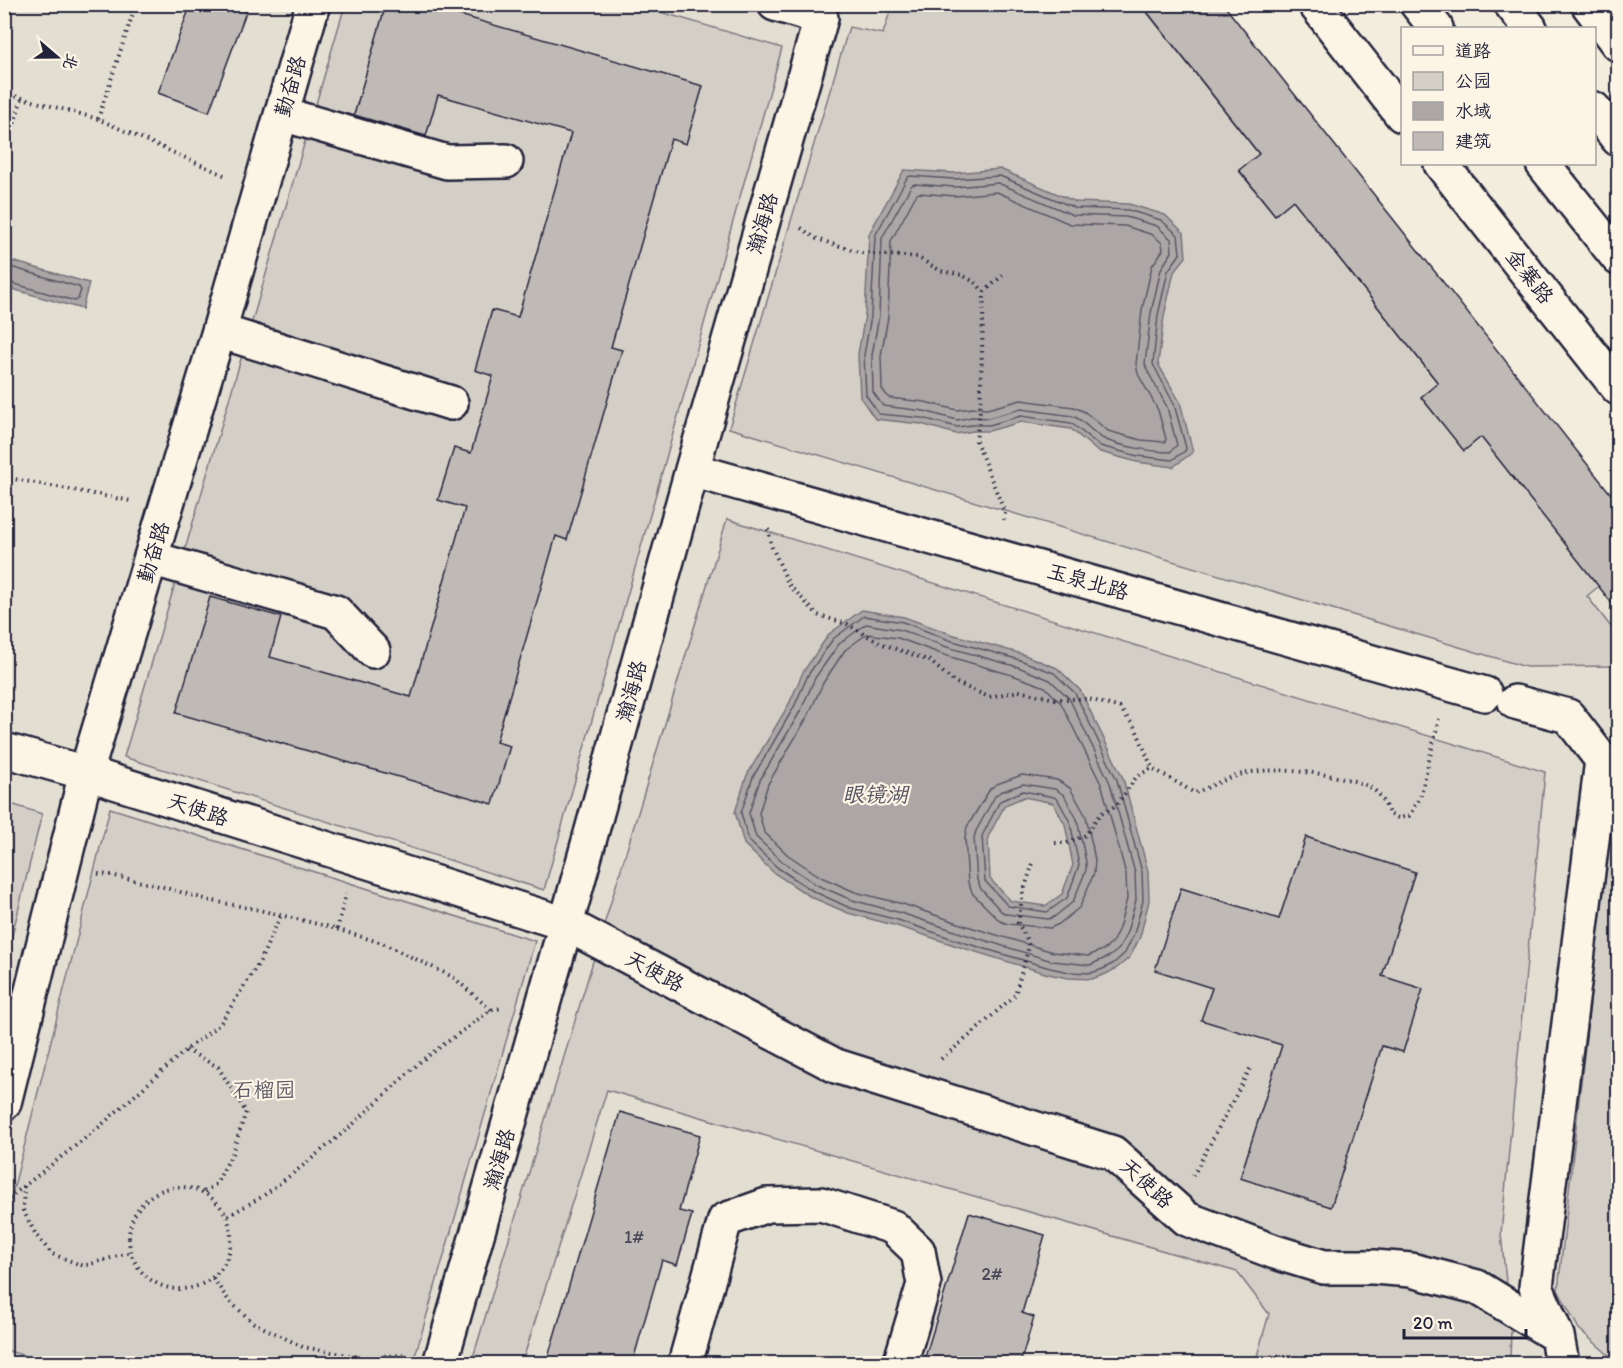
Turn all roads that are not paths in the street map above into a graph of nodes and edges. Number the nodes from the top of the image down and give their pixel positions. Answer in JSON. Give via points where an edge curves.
{"nodes":[{"id":1,"x":313,"y":4,"type":"edge"},
{"id":2,"x":775,"y":4,"type":"edge"},
{"id":3,"x":1315,"y":4,"type":"edge"},
{"id":4,"x":1417,"y":4,"type":"edge"},
{"id":5,"x":1511,"y":4,"type":"edge"},
{"id":6,"x":1588,"y":4,"type":"edge"},
{"id":7,"x":819,"y":11,"type":"edge"},
{"id":8,"x":1435,"y":27,"type":"edge"},
{"id":9,"x":1529,"y":27,"type":"edge"},
{"id":10,"x":1618,"y":44,"type":"edge"},
{"id":11,"x":1596,"y":112,"type":"edge"},
{"id":12,"x":282,"y":114,"type":"junction"},
{"id":13,"x":1401,"y":114,"type":"edge"},
{"id":14,"x":1618,"y":139,"type":"edge"},
{"id":15,"x":506,"y":161,"type":"dead end"},
{"id":16,"x":1442,"y":165,"type":"edge"},
{"id":17,"x":1544,"y":165,"type":"edge"},
{"id":18,"x":1618,"y":258,"type":"edge"},
{"id":19,"x":219,"y":331,"type":"junction"},
{"id":20,"x":1618,"y":388,"type":"edge"},
{"id":21,"x":451,"y":403,"type":"dead end"},
{"id":22,"x":692,"y":470,"type":"junction"},
{"id":23,"x":151,"y":558,"type":"junction"},
{"id":24,"x":373,"y":651,"type":"dead end"},
{"id":25,"x":4,"y":750,"type":"edge"},
{"id":26,"x":86,"y":774,"type":"junction"},
{"id":27,"x":566,"y":924,"type":"junction"},
{"id":28,"x":4,"y":1103,"type":"edge"},
{"id":29,"x":1560,"y":1350,"type":"edge"},
{"id":30,"x":442,"y":1357,"type":"edge"},
{"id":31,"x":685,"y":1364,"type":"edge"},
{"id":32,"x":900,"y":1364,"type":"edge"}],
"edges":[{"from":1,"to":12,"type":"main road","name":"勤奋路"},
{"from":2,"to":7,"type":"main road"},
{"from":3,"to":13,"type":"main road"},
{"from":4,"to":8,"type":"main road"},
{"from":5,"to":9,"type":"main road"},
{"from":6,"to":10,"type":"main road"},
{"from":7,"to":22,"type":"main road","name":"瀚海路"},
{"from":11,"to":14,"type":"main road"},
{"from":12,"to":15,"type":"main road","via":[[447,162]]},
{"from":12,"to":19,"type":"main road","name":"勤奋路"},
{"from":16,"to":20,"type":"main road","name":"金寨路"},
{"from":17,"to":18,"type":"main road"},
{"from":19,"to":21,"type":"main road"},
{"from":19,"to":23,"type":"main road","name":"勤奋路"},
{"from":22,"to":27,"type":"main road","name":"瀚海路"},
{"from":22,"to":29,"type":"main road","name":"玉泉北路","via":[[1568,716],[1602,760],[1536,1287]]},
{"from":23,"to":24,"type":"main road","via":[[336,612]]},
{"from":23,"to":26,"type":"main road","name":"勤奋路"},
{"from":25,"to":26,"type":"main road","name":"天使路"},
{"from":26,"to":27,"type":"main road","name":"天使路"},
{"from":26,"to":28,"type":"main road","name":"勤奋路"},
{"from":27,"to":29,"type":"main road","name":"天使路","via":[[836,1066],[1113,1153],[1187,1219],[1324,1267],[1411,1270],[1477,1287]]},
{"from":27,"to":30,"type":"main road","name":"瀚海路"},
{"from":31,"to":32,"type":"main road","via":[[725,1220],[766,1205],[821,1204],[893,1227],[918,1251],[924,1284]]}]}
